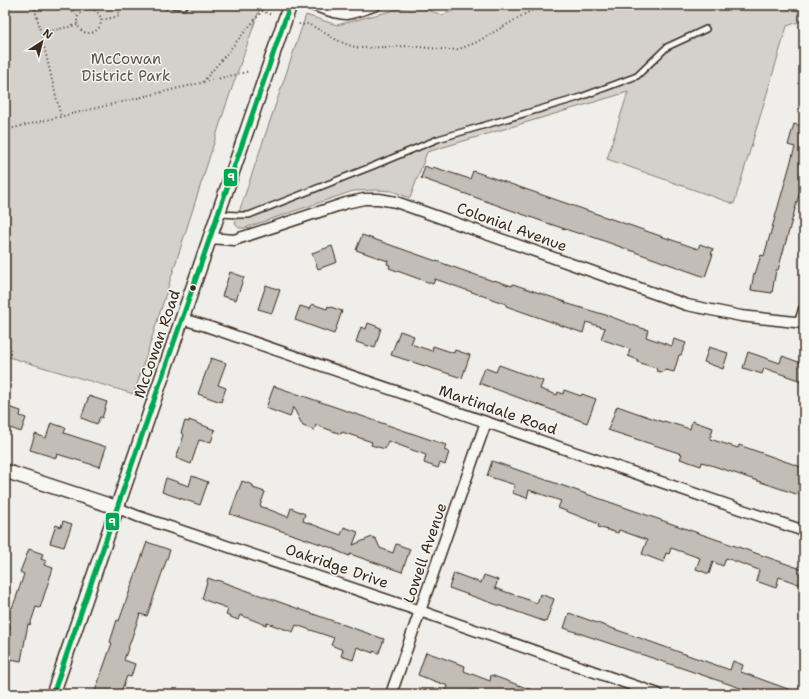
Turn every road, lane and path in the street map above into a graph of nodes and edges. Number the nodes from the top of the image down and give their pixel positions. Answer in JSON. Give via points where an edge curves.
{"nodes":[{"id":1,"x":34,"y":5,"type":"edge"},
{"id":2,"x":49,"y":5,"type":"edge"},
{"id":3,"x":54,"y":5,"type":"edge"},
{"id":4,"x":68,"y":5,"type":"edge"},
{"id":5,"x":118,"y":5,"type":"edge"},
{"id":6,"x":173,"y":5,"type":"edge"},
{"id":7,"x":185,"y":5,"type":"edge"},
{"id":8,"x":290,"y":5,"type":"edge"},
{"id":9,"x":312,"y":5,"type":"edge"},
{"id":10,"x":376,"y":5,"type":"edge"},
{"id":11,"x":541,"y":5,"type":"edge"},
{"id":12,"x":272,"y":15,"type":"dead end"},
{"id":13,"x":78,"y":16,"type":"junction"},
{"id":14,"x":102,"y":20,"type":"junction"},
{"id":15,"x":299,"y":24,"type":"dead end"},
{"id":16,"x":78,"y":25,"type":"junction"},
{"id":17,"x":706,"y":29,"type":"dead end"},
{"id":18,"x":41,"y":33,"type":"junction"},
{"id":19,"x":250,"y":71,"type":"dead end"},
{"id":20,"x":202,"y":83,"type":"junction"},
{"id":21,"x":61,"y":117,"type":"junction"},
{"id":22,"x":5,"y":130,"type":"edge"},
{"id":23,"x":218,"y":214,"type":"junction"},
{"id":24,"x":210,"y":238,"type":"junction"},
{"id":25,"x":804,"y":309,"type":"edge"},
{"id":26,"x":182,"y":319,"type":"junction"},
{"id":27,"x":802,"y":323,"type":"edge"},
{"id":28,"x":486,"y":422,"type":"junction"},
{"id":29,"x":5,"y":471,"type":"edge"},
{"id":30,"x":118,"y":508,"type":"junction"},
{"id":31,"x":804,"y":531,"type":"edge"},
{"id":32,"x":420,"y":611,"type":"junction"},
{"id":33,"x":53,"y":694,"type":"edge"},
{"id":34,"x":391,"y":694,"type":"edge"},
{"id":35,"x":658,"y":694,"type":"edge"}],
"edges":[{"from":1,"to":18,"type":"path"},
{"from":2,"to":3,"type":"path"},
{"from":4,"to":13,"type":"path"},
{"from":5,"to":14,"type":"path","via":[[119,16]]},
{"from":6,"to":7,"type":"lane"},
{"from":8,"to":23,"type":"street","name":"McCowan Road"},
{"from":9,"to":10,"type":"street","via":[[345,14]]},
{"from":11,"to":15,"type":"path","via":[[475,43],[450,50],[409,46],[353,47],[308,24]]},
{"from":12,"to":20,"type":"path","via":[[262,11]]},
{"from":13,"to":14,"type":"path","via":[[83,10],[91,8],[99,13]]},
{"from":13,"to":16,"type":"path"},
{"from":14,"to":16,"type":"path","via":[[97,31],[89,33],[82,31]]},
{"from":16,"to":18,"type":"path"},
{"from":17,"to":23,"type":"lane","via":[[667,47],[637,76],[578,98],[438,139],[249,215]]},
{"from":18,"to":21,"type":"path"},
{"from":19,"to":20,"type":"path"},
{"from":20,"to":21,"type":"path"},
{"from":21,"to":22,"type":"path"},
{"from":23,"to":24,"type":"street","name":"McCowan Road"},
{"from":24,"to":26,"type":"street","name":"McCowan Road"},
{"from":24,"to":27,"type":"street","name":"Colonial Avenue","via":[[234,240],[346,203],[379,199],[396,202],[686,305],[741,316]]},
{"from":25,"to":27,"type":"street"},
{"from":26,"to":28,"type":"street","name":"Martindale Road"},
{"from":26,"to":30,"type":"street","name":"McCowan Road"},
{"from":28,"to":31,"type":"street","name":"Martindale Road"},
{"from":28,"to":32,"type":"street","name":"Lowell Avenue"},
{"from":29,"to":30,"type":"street","name":"Oakridge Drive"},
{"from":30,"to":32,"type":"street","name":"Oakridge Drive"},
{"from":30,"to":33,"type":"street","name":"McCowan Road"},
{"from":32,"to":34,"type":"street","name":"Lowell Avenue"},
{"from":32,"to":35,"type":"street","name":"Oakridge Drive"}]}
